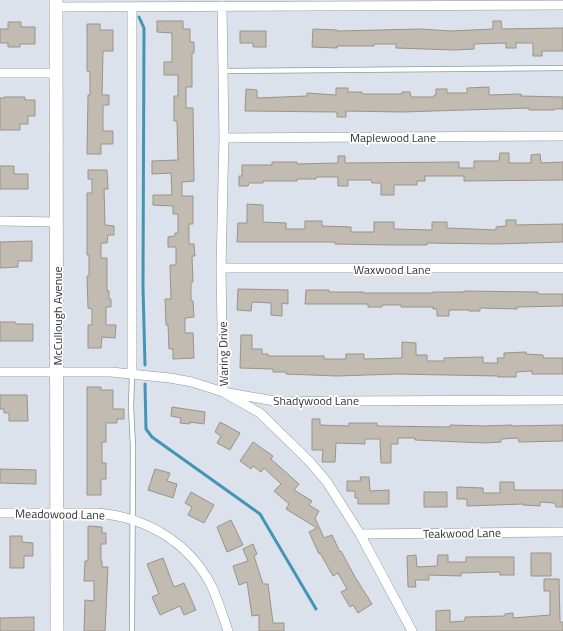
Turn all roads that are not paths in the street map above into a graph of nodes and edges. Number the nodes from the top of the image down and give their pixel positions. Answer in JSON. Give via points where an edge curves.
{"nodes":[{"id":1,"x":56,"y":4,"type":"edge"},
{"id":2,"x":563,"y":5,"type":"edge"},
{"id":3,"x":222,"y":6,"type":"junction"},
{"id":4,"x":132,"y":7,"type":"junction"},
{"id":5,"x":563,"y":68,"type":"edge"},
{"id":6,"x":223,"y":71,"type":"junction"},
{"id":7,"x":0,"y":73,"type":"edge"},
{"id":8,"x":56,"y":73,"type":"junction"},
{"id":9,"x":563,"y":136,"type":"edge"},
{"id":10,"x":224,"y":138,"type":"junction"},
{"id":11,"x":0,"y":221,"type":"edge"},
{"id":12,"x":56,"y":222,"type":"junction"},
{"id":13,"x":221,"y":268,"type":"junction"},
{"id":14,"x":563,"y":268,"type":"edge"},
{"id":15,"x":0,"y":372,"type":"edge"},
{"id":16,"x":57,"y":373,"type":"junction"},
{"id":17,"x":132,"y":374,"type":"junction"},
{"id":18,"x":223,"y":392,"type":"junction"},
{"id":19,"x":563,"y":400,"type":"edge"},
{"id":20,"x":0,"y":513,"type":"edge"},
{"id":21,"x":57,"y":513,"type":"junction"},
{"id":22,"x":132,"y":520,"type":"junction"},
{"id":23,"x":563,"y":532,"type":"edge"},
{"id":24,"x":360,"y":534,"type":"junction"},
{"id":25,"x":57,"y":631,"type":"edge"},
{"id":26,"x":132,"y":631,"type":"edge"},
{"id":27,"x":228,"y":631,"type":"edge"},
{"id":28,"x":412,"y":631,"type":"edge"}],
"edges":[{"from":1,"to":4,"type":"street"},
{"from":1,"to":8,"type":"main road","name":"McCullough Avenue"},
{"from":2,"to":3,"type":"street"},
{"from":3,"to":4,"type":"street"},
{"from":3,"to":6,"type":"street","name":"Waring Drive"},
{"from":4,"to":17,"type":"street"},
{"from":5,"to":6,"type":"lane"},
{"from":6,"to":10,"type":"street","name":"Waring Drive"},
{"from":7,"to":8,"type":"street"},
{"from":8,"to":12,"type":"main road","name":"McCullough Avenue"},
{"from":9,"to":10,"type":"street","name":"Maplewood Lane"},
{"from":10,"to":13,"type":"street","name":"Waring Drive"},
{"from":11,"to":12,"type":"street"},
{"from":12,"to":16,"type":"main road","name":"McCullough Avenue"},
{"from":13,"to":14,"type":"street","name":"Waxwood Lane"},
{"from":13,"to":18,"type":"street","name":"Waring Drive"},
{"from":15,"to":16,"type":"street","name":"Shadywood Lane"},
{"from":16,"to":17,"type":"street","name":"Shadywood Lane"},
{"from":16,"to":21,"type":"main road","name":"McCullough Avenue"},
{"from":17,"to":18,"type":"street","name":"Shadywood Lane","via":[[192,382]]},
{"from":17,"to":22,"type":"lane"},
{"from":18,"to":19,"type":"street","name":"Shadywood Lane","via":[[280,402]]},
{"from":18,"to":24,"type":"street","name":"Waring Drive","via":[[260,413],[310,462],[327,482]]},
{"from":20,"to":21,"type":"street","name":"Meadowood Lane"},
{"from":21,"to":22,"type":"street","name":"Meadowood Lane","via":[[104,514]]},
{"from":21,"to":25,"type":"main road","name":"McCullough Avenue"},
{"from":22,"to":26,"type":"lane"},
{"from":22,"to":27,"type":"street","name":"Meadowood Lane","via":[[151,527],[186,551],[211,585]]},
{"from":23,"to":24,"type":"street","name":"Teakwood Lane"},
{"from":24,"to":28,"type":"street","name":"Waring Drive"}]}
